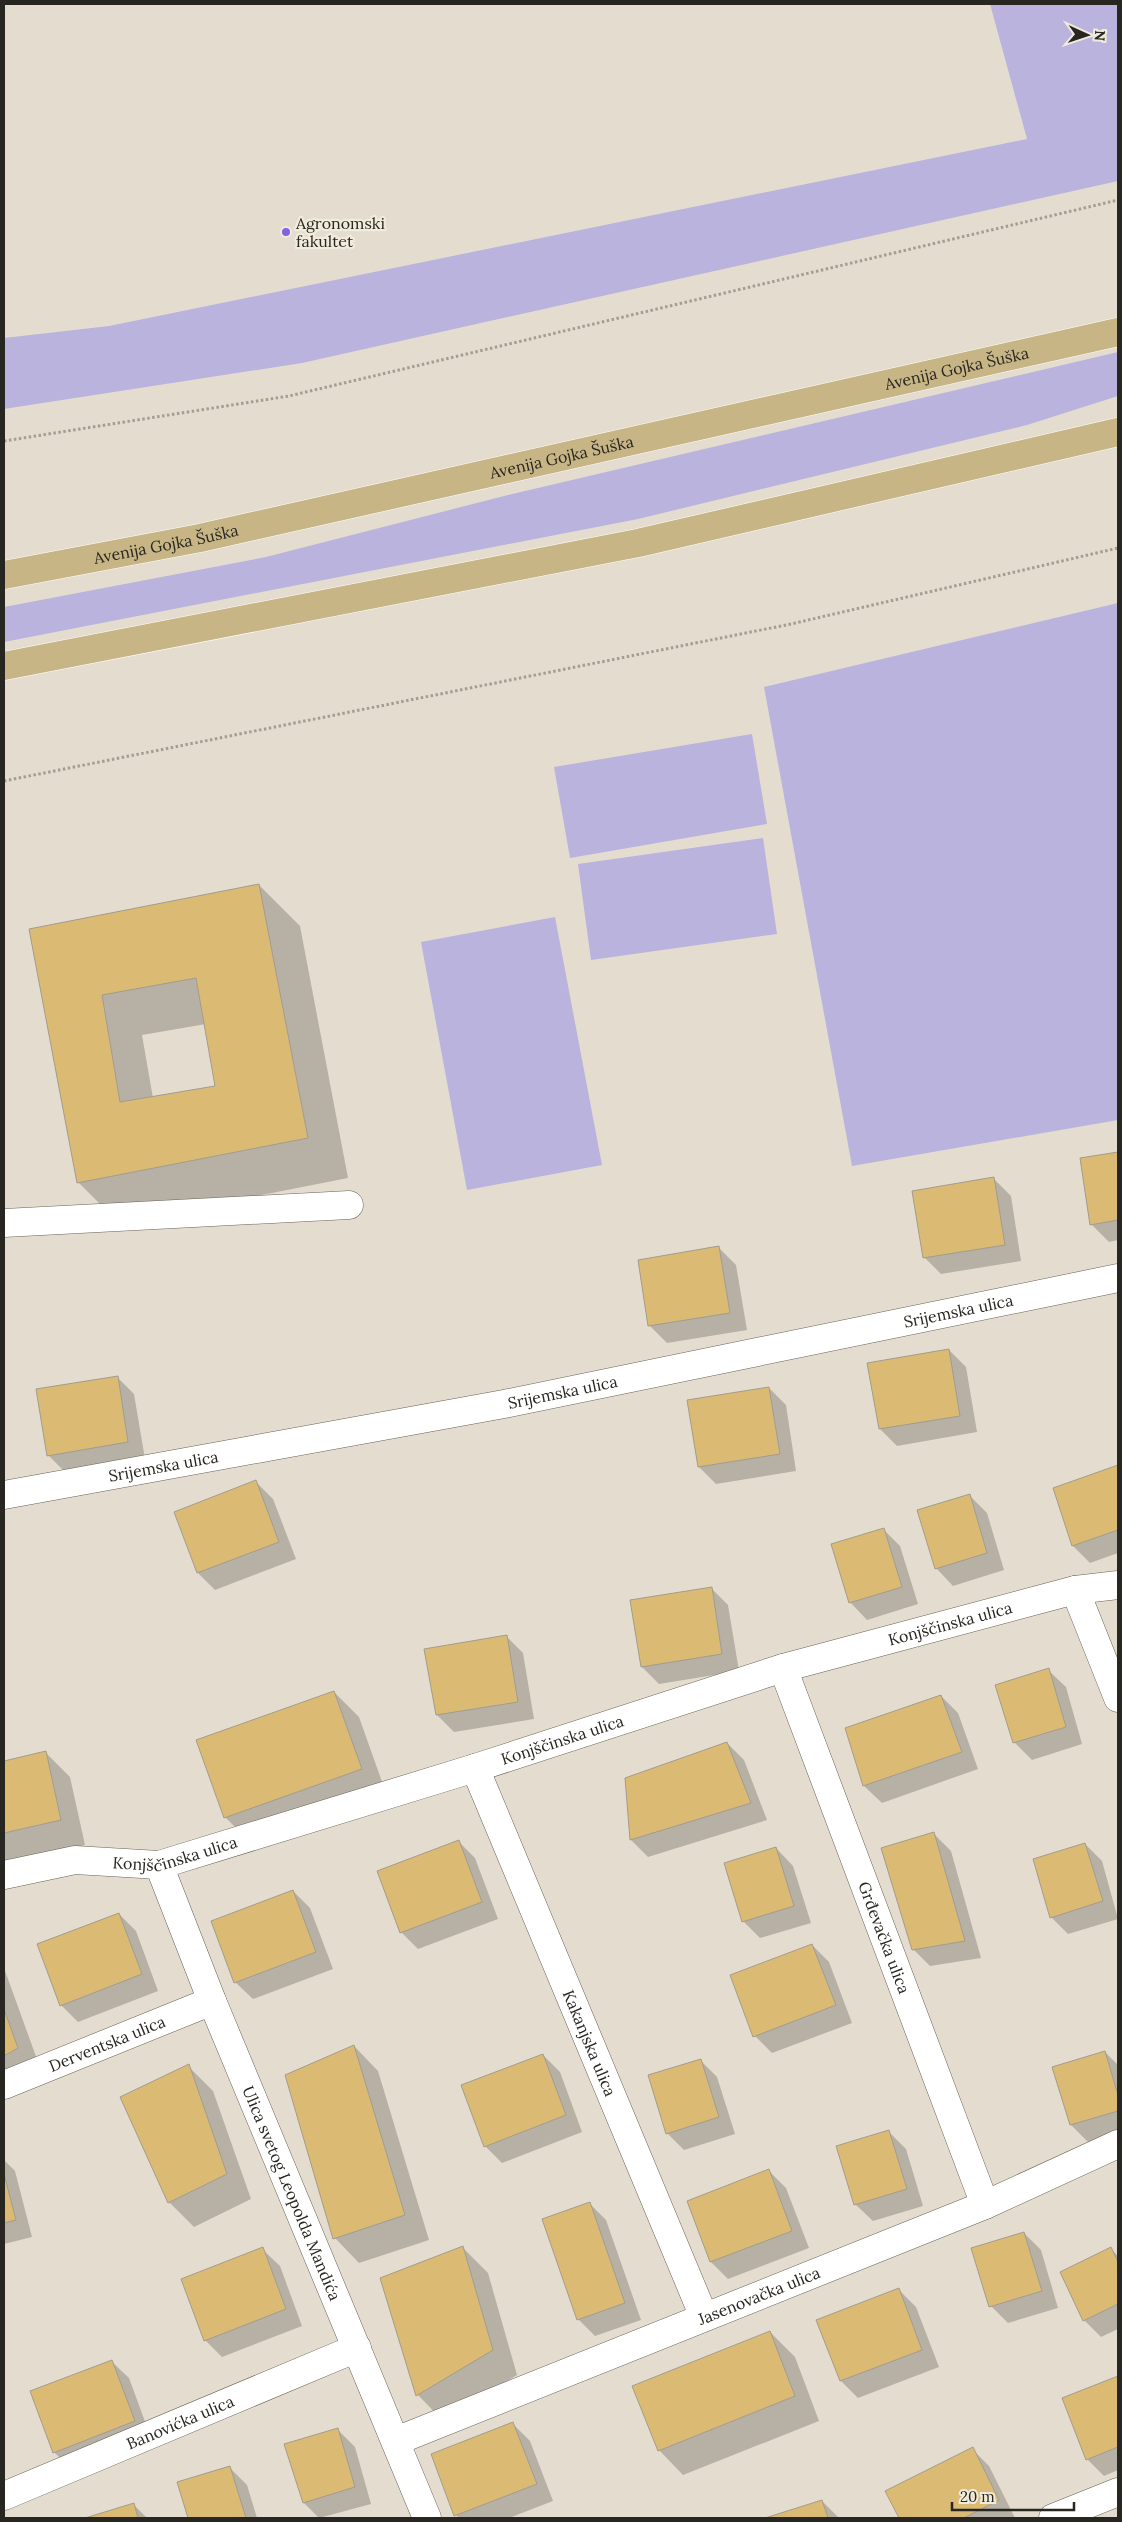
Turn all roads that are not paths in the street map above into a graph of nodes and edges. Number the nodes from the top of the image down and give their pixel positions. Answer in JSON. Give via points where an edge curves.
{"nodes":[{"id":1,"x":1118,"y":332,"type":"edge"},
{"id":2,"x":1118,"y":432,"type":"edge"},
{"id":3,"x":4,"y":574,"type":"edge"},
{"id":4,"x":4,"y":666,"type":"edge"},
{"id":5,"x":349,"y":1205,"type":"dead end"},
{"id":6,"x":4,"y":1223,"type":"edge"},
{"id":7,"x":1118,"y":1278,"type":"edge"},
{"id":8,"x":4,"y":1495,"type":"edge"},
{"id":9,"x":1118,"y":1585,"type":"edge"},
{"id":10,"x":1075,"y":1590,"type":"junction"},
{"id":11,"x":783,"y":1668,"type":"junction"},
{"id":12,"x":1118,"y":1698,"type":"edge"},
{"id":13,"x":475,"y":1768,"type":"junction"},
{"id":14,"x":160,"y":1865,"type":"junction"},
{"id":15,"x":4,"y":1875,"type":"edge"},
{"id":16,"x":212,"y":2001,"type":"junction"},
{"id":17,"x":4,"y":2085,"type":"edge"},
{"id":18,"x":1118,"y":2144,"type":"edge"},
{"id":19,"x":984,"y":2205,"type":"junction"},
{"id":20,"x":704,"y":2317,"type":"junction"},
{"id":21,"x":357,"y":2348,"type":"junction"},
{"id":22,"x":396,"y":2441,"type":"junction"},
{"id":23,"x":1118,"y":2492,"type":"edge"},
{"id":24,"x":4,"y":2496,"type":"edge"},
{"id":25,"x":427,"y":2518,"type":"edge"},
{"id":26,"x":1053,"y":2518,"type":"edge"}],
"edges":[{"from":1,"to":3,"type":"main road","name":"Avenija Gojka Šuška","via":[[200,538]]},
{"from":2,"to":4,"type":"main road","via":[[638,543]]},
{"from":5,"to":6,"type":"street"},
{"from":7,"to":8,"type":"street","name":"Srijemska ulica","via":[[504,1404]]},
{"from":9,"to":10,"type":"street","name":"Konjščinska ulica"},
{"from":10,"to":11,"type":"street","name":"Konjščinska ulica"},
{"from":10,"to":12,"type":"street"},
{"from":11,"to":13,"type":"street","name":"Konjščinska ulica"},
{"from":11,"to":19,"type":"street","name":"Grđevačka ulica"},
{"from":13,"to":14,"type":"street","name":"Konjščinska ulica"},
{"from":13,"to":20,"type":"street","name":"Kakanjska ulica"},
{"from":14,"to":15,"type":"street","name":"Konjščinska ulica","via":[[75,1860]]},
{"from":14,"to":16,"type":"street","name":"Ulica svetog Leopolda Mandića"},
{"from":16,"to":17,"type":"street","name":"Derventska ulica"},
{"from":16,"to":21,"type":"street","name":"Ulica svetog Leopolda Mandića"},
{"from":18,"to":19,"type":"street","name":"Jasenovačka ulica"},
{"from":19,"to":20,"type":"street","name":"Jasenovačka ulica"},
{"from":20,"to":22,"type":"street","name":"Jasenovačka ulica"},
{"from":21,"to":22,"type":"street","name":"Ulica svetog Leopolda Mandića"},
{"from":21,"to":24,"type":"street","name":"Banovićka ulica"},
{"from":22,"to":25,"type":"street","name":"Ulica svetog Leopolda Mandića"},
{"from":23,"to":26,"type":"street"}]}
